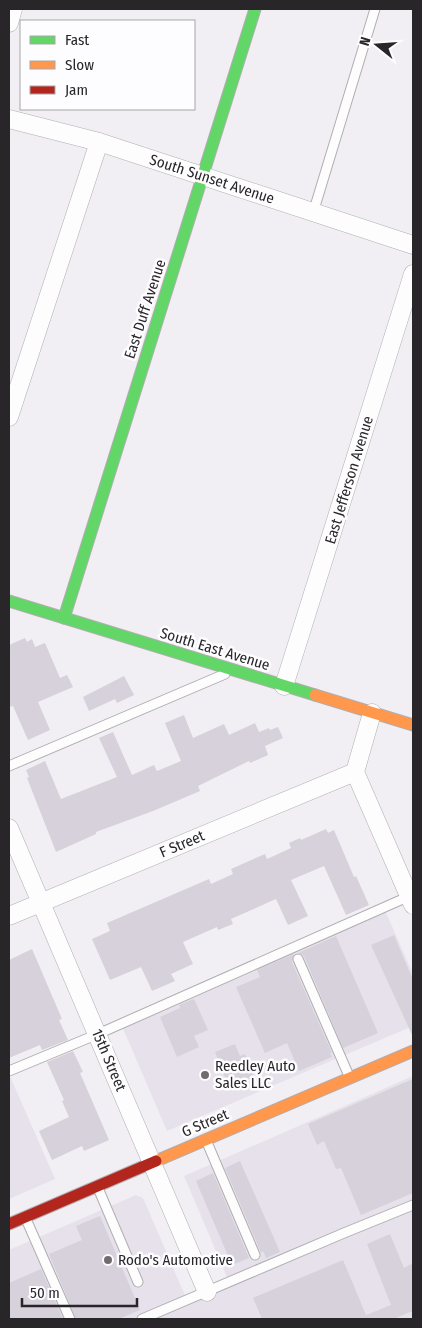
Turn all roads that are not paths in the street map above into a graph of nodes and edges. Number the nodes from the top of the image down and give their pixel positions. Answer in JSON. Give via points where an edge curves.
{"nodes":[{"id":1,"x":13,"y":9,"type":"edge"},
{"id":2,"x":255,"y":9,"type":"edge"},
{"id":3,"x":375,"y":9,"type":"edge"},
{"id":4,"x":9,"y":23,"type":"edge"},
{"id":5,"x":9,"y":119,"type":"edge"},
{"id":6,"x":99,"y":142,"type":"junction"},
{"id":7,"x":203,"y":176,"type":"junction"},
{"id":8,"x":314,"y":212,"type":"junction"},
{"id":9,"x":413,"y":245,"type":"edge"},
{"id":10,"x":413,"y":274,"type":"edge"},
{"id":11,"x":9,"y":417,"type":"edge"},
{"id":12,"x":9,"y":601,"type":"edge"},
{"id":13,"x":64,"y":618,"type":"junction"},
{"id":14,"x":233,"y":671,"type":"junction"},
{"id":15,"x":284,"y":686,"type":"junction"},
{"id":16,"x":372,"y":713,"type":"junction"},
{"id":17,"x":413,"y":725,"type":"edge"},
{"id":18,"x":9,"y":766,"type":"edge"},
{"id":19,"x":355,"y":772,"type":"junction"},
{"id":20,"x":9,"y":828,"type":"edge"},
{"id":21,"x":412,"y":898,"type":"edge"},
{"id":22,"x":40,"y":903,"type":"junction"},
{"id":23,"x":9,"y":916,"type":"edge"},
{"id":24,"x":298,"y":959,"type":"dead end"},
{"id":25,"x":98,"y":1034,"type":"junction"},
{"id":26,"x":413,"y":1051,"type":"edge"},
{"id":27,"x":9,"y":1071,"type":"edge"},
{"id":28,"x":350,"y":1078,"type":"junction"},
{"id":29,"x":206,"y":1139,"type":"junction"},
{"id":30,"x":153,"y":1162,"type":"junction"},
{"id":31,"x":97,"y":1186,"type":"junction"},
{"id":32,"x":413,"y":1205,"type":"edge"},
{"id":33,"x":26,"y":1217,"type":"junction"},
{"id":34,"x":9,"y":1224,"type":"edge"},
{"id":35,"x":255,"y":1255,"type":"dead end"},
{"id":36,"x":138,"y":1282,"type":"dead end"},
{"id":37,"x":207,"y":1292,"type":"junction"},
{"id":38,"x":70,"y":1319,"type":"edge"},
{"id":39,"x":142,"y":1319,"type":"edge"}],
"edges":[{"from":1,"to":4,"type":"street"},
{"from":2,"to":7,"type":"street","name":"East Duff Avenue"},
{"from":3,"to":8,"type":"lane"},
{"from":5,"to":6,"type":"street","name":"South Sunset Avenue"},
{"from":6,"to":7,"type":"street","name":"South Sunset Avenue"},
{"from":6,"to":11,"type":"street"},
{"from":7,"to":8,"type":"street","name":"South Sunset Avenue"},
{"from":7,"to":13,"type":"street","name":"East Duff Avenue"},
{"from":8,"to":9,"type":"street","name":"South Sunset Avenue"},
{"from":10,"to":15,"type":"street","name":"East Jefferson Avenue"},
{"from":12,"to":13,"type":"street","name":"South East Avenue"},
{"from":13,"to":14,"type":"street","name":"South East Avenue"},
{"from":14,"to":15,"type":"street","name":"South East Avenue"},
{"from":14,"to":18,"type":"lane"},
{"from":15,"to":16,"type":"street","name":"South East Avenue"},
{"from":16,"to":17,"type":"street","name":"South East Avenue"},
{"from":16,"to":19,"type":"street"},
{"from":19,"to":21,"type":"street"},
{"from":19,"to":22,"type":"street","name":"F Street"},
{"from":20,"to":22,"type":"street","name":"15th Street"},
{"from":21,"to":25,"type":"lane"},
{"from":22,"to":23,"type":"street","name":"F Street"},
{"from":22,"to":25,"type":"street","name":"15th Street"},
{"from":24,"to":28,"type":"lane"},
{"from":25,"to":27,"type":"lane"},
{"from":25,"to":30,"type":"street","name":"15th Street"},
{"from":26,"to":28,"type":"street","name":"G Street"},
{"from":28,"to":29,"type":"street","name":"G Street"},
{"from":29,"to":30,"type":"street","name":"G Street"},
{"from":29,"to":35,"type":"lane"},
{"from":30,"to":31,"type":"street","name":"G Street"},
{"from":30,"to":37,"type":"street","name":"15th Street"},
{"from":31,"to":33,"type":"street","name":"G Street"},
{"from":31,"to":36,"type":"lane"},
{"from":32,"to":37,"type":"lane"},
{"from":33,"to":34,"type":"street","name":"G Street"},
{"from":33,"to":38,"type":"lane"},
{"from":37,"to":39,"type":"lane"}]}
